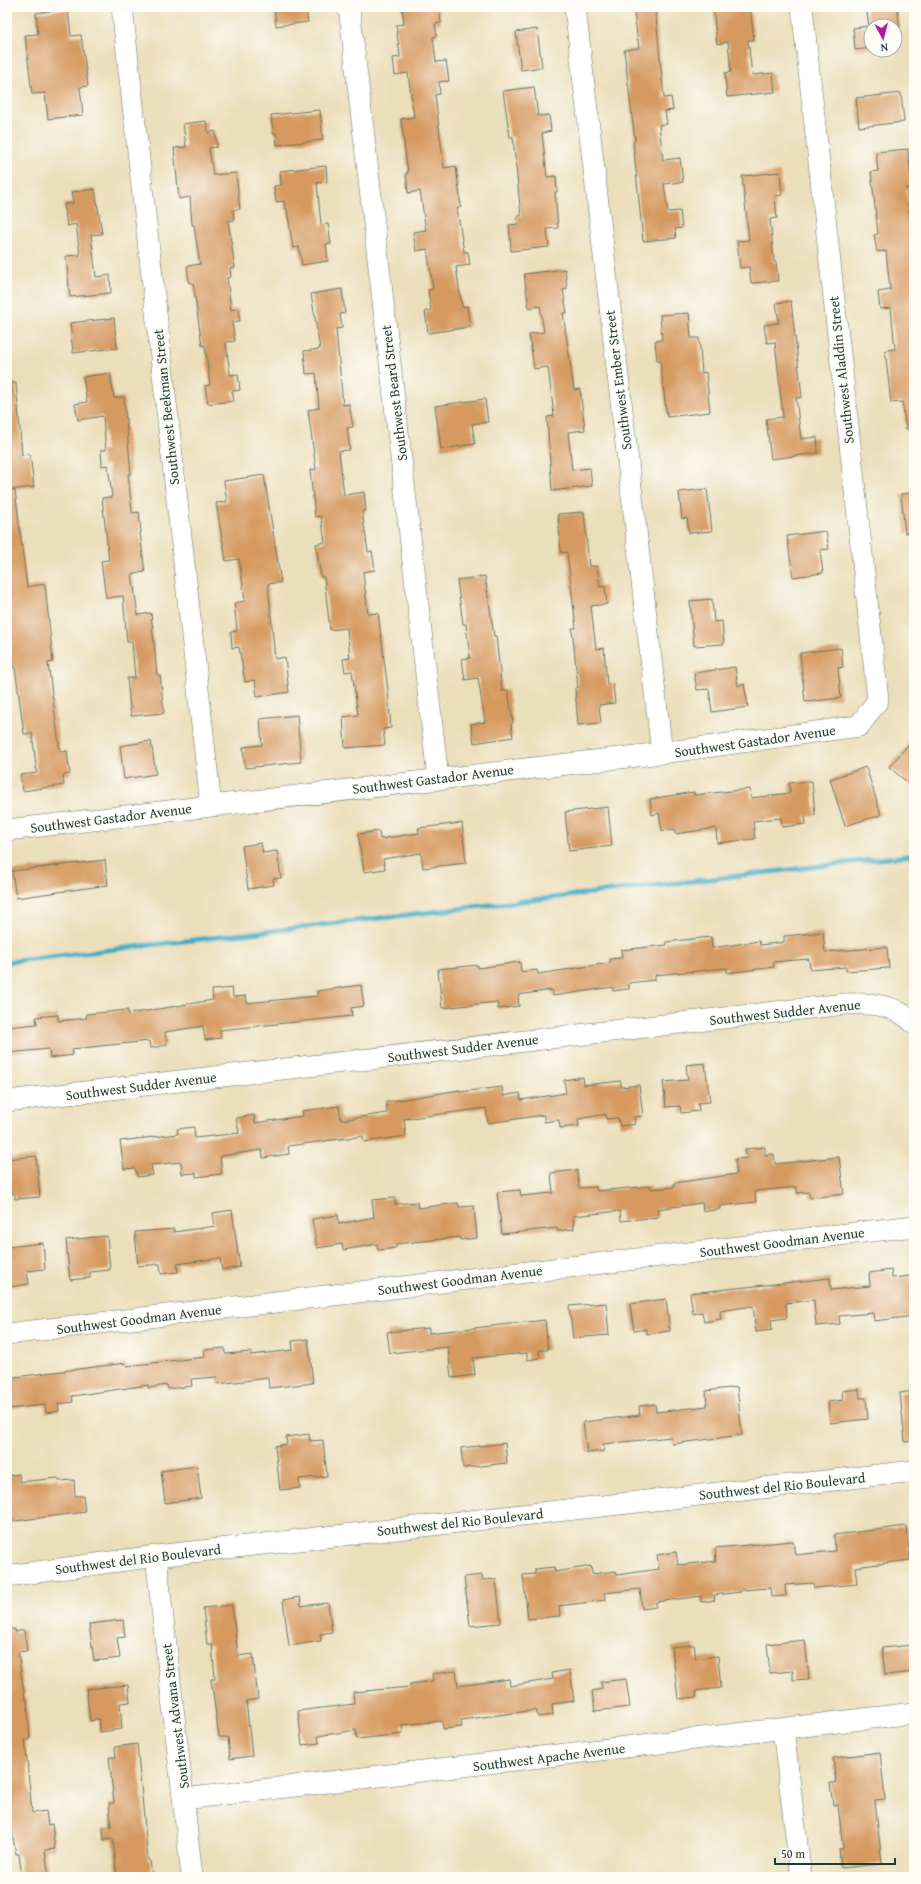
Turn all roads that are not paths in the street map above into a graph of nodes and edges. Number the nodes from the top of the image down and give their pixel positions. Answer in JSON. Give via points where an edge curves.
{"nodes":[{"id":1,"x":122,"y":7,"type":"edge"},
{"id":2,"x":349,"y":7,"type":"edge"},
{"id":3,"x":575,"y":7,"type":"edge"},
{"id":4,"x":802,"y":7,"type":"edge"},
{"id":5,"x":859,"y":726,"type":"joint"},
{"id":6,"x":662,"y":753,"type":"junction"},
{"id":7,"x":438,"y":778,"type":"junction"},
{"id":8,"x":211,"y":806,"type":"junction"},
{"id":9,"x":7,"y":830,"type":"edge"},
{"id":10,"x":914,"y":1023,"type":"edge"},
{"id":11,"x":7,"y":1101,"type":"edge"},
{"id":12,"x":914,"y":1226,"type":"edge"},
{"id":13,"x":7,"y":1334,"type":"edge"},
{"id":14,"x":914,"y":1471,"type":"edge"},
{"id":15,"x":156,"y":1556,"type":"junction"},
{"id":16,"x":7,"y":1576,"type":"edge"},
{"id":17,"x":914,"y":1713,"type":"edge"},
{"id":18,"x":783,"y":1729,"type":"junction"},
{"id":19,"x":184,"y":1799,"type":"junction"},
{"id":20,"x":192,"y":1877,"type":"edge"},
{"id":21,"x":801,"y":1877,"type":"edge"}],
"edges":[{"from":1,"to":8,"type":"street","name":"Southwest Beekman Street"},
{"from":2,"to":7,"type":"street","name":"Southwest Beard Street"},
{"from":3,"to":6,"type":"street","name":"Southwest Ember Street"},
{"from":4,"to":5,"type":"street","name":"Southwest Aladdin Street","via":[[878,700]]},
{"from":5,"to":6,"type":"street","name":"Southwest Gastador Avenue"},
{"from":6,"to":7,"type":"street","name":"Southwest Gastador Avenue"},
{"from":7,"to":8,"type":"street","name":"Southwest Gastador Avenue"},
{"from":8,"to":9,"type":"street","name":"Southwest Gastador Avenue"},
{"from":10,"to":11,"type":"street","name":"Southwest Sudder Avenue","via":[[895,1009],[881,1005],[845,1004]]},
{"from":12,"to":13,"type":"street","name":"Southwest Goodman Avenue"},
{"from":14,"to":15,"type":"street","name":"Southwest del Rio Boulevard"},
{"from":15,"to":16,"type":"street","name":"Southwest del Rio Boulevard"},
{"from":15,"to":19,"type":"street","name":"Southwest Advana Street"},
{"from":17,"to":18,"type":"street","name":"Southwest Apache Avenue"},
{"from":18,"to":19,"type":"street","name":"Southwest Apache Avenue"},
{"from":18,"to":21,"type":"street"},
{"from":19,"to":20,"type":"street","name":"Southwest Advana Street"}]}
